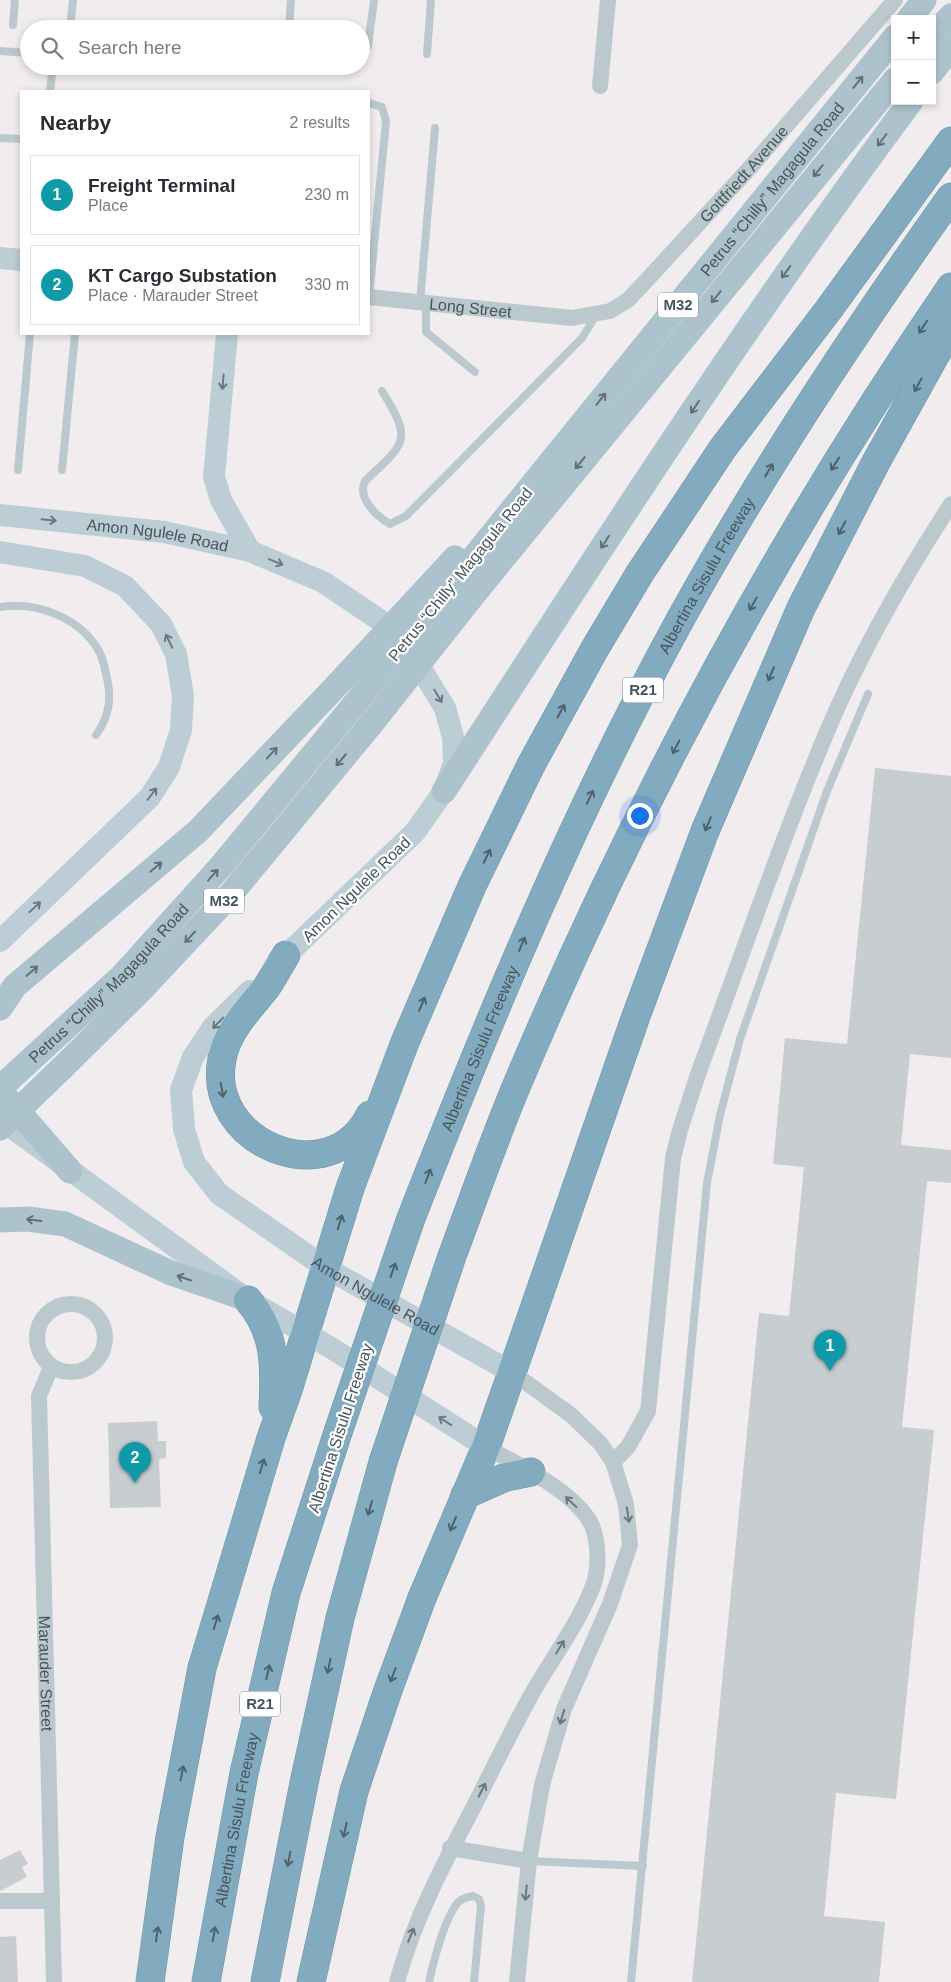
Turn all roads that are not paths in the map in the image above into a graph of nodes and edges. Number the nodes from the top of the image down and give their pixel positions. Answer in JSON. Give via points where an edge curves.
{"nodes":[{"id":1,"x":15,"y":0,"type":"edge"},
{"id":2,"x":72,"y":0,"type":"edge"},
{"id":3,"x":291,"y":0,"type":"edge"},
{"id":4,"x":374,"y":0,"type":"edge"},
{"id":5,"x":431,"y":0,"type":"edge"},
{"id":6,"x":608,"y":0,"type":"edge"},
{"id":7,"x":895,"y":0,"type":"edge"},
{"id":8,"x":924,"y":0,"type":"edge"},
{"id":9,"x":912,"y":15,"type":"edge"},
{"id":10,"x":951,"y":16,"type":"edge"},
{"id":11,"x":71,"y":20,"type":"edge"},
{"id":12,"x":290,"y":20,"type":"edge"},
{"id":13,"x":13,"y":25,"type":"dead end"},
{"id":14,"x":370,"y":31,"type":"edge"},
{"id":15,"x":936,"y":32,"type":"edge"},
{"id":16,"x":891,"y":42,"type":"edge"},
{"id":17,"x":951,"y":47,"type":"edge"},
{"id":18,"x":0,"y":51,"type":"edge"},
{"id":19,"x":20,"y":52,"type":"edge"},
{"id":20,"x":427,"y":54,"type":"dead end"},
{"id":21,"x":936,"y":67,"type":"edge"},
{"id":22,"x":52,"y":75,"type":"edge"},
{"id":23,"x":891,"y":85,"type":"edge"},
{"id":24,"x":600,"y":86,"type":"dead end"},
{"id":25,"x":50,"y":90,"type":"edge"},
{"id":26,"x":370,"y":103,"type":"edge"},
{"id":27,"x":908,"y":105,"type":"edge"},
{"id":28,"x":435,"y":128,"type":"dead end"},
{"id":29,"x":0,"y":138,"type":"edge"},
{"id":30,"x":20,"y":139,"type":"edge"},
{"id":31,"x":951,"y":141,"type":"edge"},
{"id":32,"x":951,"y":197,"type":"edge"},
{"id":33,"x":0,"y":258,"type":"edge"},
{"id":34,"x":20,"y":260,"type":"edge"},
{"id":35,"x":370,"y":287,"type":"edge"},
{"id":36,"x":951,"y":287,"type":"edge"},
{"id":37,"x":370,"y":297,"type":"edge"},
{"id":38,"x":423,"y":303,"type":"junction"},
{"id":39,"x":596,"y":315,"type":"junction"},
{"id":40,"x":572,"y":318,"type":"joint"},
{"id":41,"x":951,"y":327,"type":"edge"},
{"id":42,"x":30,"y":335,"type":"edge"},
{"id":43,"x":75,"y":335,"type":"edge"},
{"id":44,"x":227,"y":335,"type":"edge"},
{"id":45,"x":474,"y":372,"type":"dead end"},
{"id":46,"x":382,"y":391,"type":"dead end"},
{"id":47,"x":18,"y":470,"type":"dead end"},
{"id":48,"x":62,"y":470,"type":"dead end"},
{"id":49,"x":951,"y":504,"type":"edge"},
{"id":50,"x":0,"y":515,"type":"edge"},
{"id":51,"x":250,"y":551,"type":"junction"},
{"id":52,"x":0,"y":552,"type":"edge"},
{"id":53,"x":465,"y":573,"type":"junction"},
{"id":54,"x":0,"y":607,"type":"edge"},
{"id":55,"x":868,"y":694,"type":"dead end"},
{"id":56,"x":96,"y":735,"type":"dead end"},
{"id":57,"x":444,"y":791,"type":"junction"},
{"id":58,"x":0,"y":941,"type":"edge"},
{"id":59,"x":286,"y":956,"type":"junction"},
{"id":60,"x":0,"y":1008,"type":"edge"},
{"id":61,"x":406,"y":1042,"type":"junction"},
{"id":62,"x":0,"y":1089,"type":"edge"},
{"id":63,"x":0,"y":1119,"type":"edge"},
{"id":64,"x":0,"y":1128,"type":"edge"},
{"id":65,"x":70,"y":1171,"type":"junction"},
{"id":66,"x":0,"y":1220,"type":"edge"},
{"id":67,"x":326,"y":1268,"type":"junction"},
{"id":68,"x":248,"y":1299,"type":"junction"},
{"id":69,"x":304,"y":1332,"type":"junction"},
{"id":70,"x":51,"y":1367,"type":"junction"},
{"id":71,"x":514,"y":1373,"type":"junction"},
{"id":72,"x":271,"y":1438,"type":"junction"},
{"id":73,"x":486,"y":1447,"type":"junction"},
{"id":74,"x":613,"y":1462,"type":"junction"},
{"id":75,"x":531,"y":1472,"type":"junction"},
{"id":76,"x":465,"y":1495,"type":"junction"},
{"id":77,"x":450,"y":1848,"type":"junction"},
{"id":78,"x":529,"y":1861,"type":"junction"},
{"id":79,"x":643,"y":1866,"type":"junction"},
{"id":80,"x":0,"y":1901,"type":"edge"},
{"id":81,"x":52,"y":1902,"type":"junction"},
{"id":82,"x":54,"y":1982,"type":"edge"},
{"id":83,"x":150,"y":1982,"type":"edge"},
{"id":84,"x":206,"y":1982,"type":"edge"},
{"id":85,"x":265,"y":1982,"type":"edge"},
{"id":86,"x":311,"y":1982,"type":"edge"},
{"id":87,"x":397,"y":1982,"type":"edge"},
{"id":88,"x":429,"y":1982,"type":"edge"},
{"id":89,"x":474,"y":1982,"type":"edge"},
{"id":90,"x":517,"y":1982,"type":"edge"},
{"id":91,"x":631,"y":1982,"type":"edge"}],
"edges":[{"from":1,"to":13,"type":"lane"},
{"from":2,"to":11,"type":"lane"},
{"from":3,"to":12,"type":"lane"},
{"from":4,"to":14,"type":"lane"},
{"from":5,"to":20,"type":"lane"},
{"from":6,"to":24,"type":"street"},
{"from":7,"to":39,"type":"street","name":"Gottfriedt Avenue","via":[[747,171],[628,300],[610,312]]},
{"from":8,"to":9,"type":"main road"},
{"from":10,"to":15,"type":"main road"},
{"from":53,"to":16,"type":"main road","name":"Petrus “Chilly” Magagula Road","number":"M32","one_way":true,"via":[[581,424]]},
{"from":17,"to":21,"type":"main road"},
{"from":18,"to":19,"type":"lane"},
{"from":22,"to":25,"type":"lane"},
{"from":23,"to":53,"type":"main road","name":"Petrus “Chilly” Magagula Road","number":"M32","one_way":true},
{"from":26,"to":35,"type":"lane","via":[[382,107],[386,121]]},
{"from":27,"to":57,"type":"main road","one_way":true,"via":[[768,298],[600,549]]},
{"from":28,"to":38,"type":"lane"},
{"from":29,"to":30,"type":"lane"},
{"from":61,"to":31,"type":"highway","one_way":true,"via":[[472,886],[531,765],[640,573],[723,448]]},
{"from":84,"to":32,"type":"highway","name":"Albertina Sisulu Freeway","number":"R21","one_way":true,"bridge":true,"via":[[244,1773],[286,1593],[410,1221],[474,1057],[529,926],[672,635],[816,392]]},
{"from":33,"to":34,"type":"main road"},
{"from":36,"to":85,"type":"highway","one_way":true,"bridge":true,"via":[[891,375],[810,505],[724,653],[639,816],[515,1089],[452,1256],[383,1462],[340,1618]]},
{"from":37,"to":38,"type":"street","name":"Long Street"},
{"from":38,"to":40,"type":"street","name":"Long Street"},
{"from":38,"to":45,"type":"lane","via":[[426,332]]},
{"from":39,"to":40,"type":"street","name":"Gottfriedt Avenue"},
{"from":39,"to":46,"type":"lane","via":[[582,338],[406,516],[390,524],[370,507],[362,486],[401,442],[401,424]]},
{"from":41,"to":71,"type":"highway","one_way":true,"via":[[876,462],[801,608],[705,831],[636,1016]]},
{"from":42,"to":47,"type":"lane"},
{"from":43,"to":48,"type":"lane"},
{"from":44,"to":51,"type":"main road","one_way":true,"via":[[214,477],[220,500]]},
{"from":49,"to":74,"type":"street","via":[[895,595],[829,726],[698,1074],[673,1158],[648,1411],[628,1448]]},
{"from":50,"to":51,"type":"main road","name":"Amon Ngulele Road","one_way":true,"via":[[164,532]]},
{"from":51,"to":57,"type":"main road","name":"Amon Ngulele Road","one_way":true,"via":[[323,582],[380,621],[421,669],[445,708],[452,737],[454,763]]},
{"from":58,"to":52,"type":"main road","one_way":true,"via":[[150,798],[170,767],[181,730],[183,696],[176,654],[161,624],[125,586],[85,566]]},
{"from":60,"to":53,"type":"main road","one_way":true,"bridge":true,"via":[[15,986],[198,832],[338,684]]},
{"from":62,"to":53,"type":"main road","name":"Petrus “Chilly” Magagula Road","number":"M32","one_way":true,"bridge":true,"via":[[122,976],[222,866]]},
{"from":53,"to":64,"type":"main road","name":"Petrus “Chilly” Magagula Road","number":"M32","one_way":true,"bridge":true,"via":[[372,723],[230,894],[143,988]]},
{"from":54,"to":56,"type":"lane","via":[[30,607],[65,617],[93,642],[100,653],[110,702],[104,723]]},
{"from":55,"to":79,"type":"lane","via":[[827,791],[740,1039],[716,1135],[707,1183]]},
{"from":57,"to":59,"type":"main road","name":"Amon Ngulele Road","via":[[415,832]]},
{"from":59,"to":61,"type":"highway","one_way":true,"via":[[242,1018],[222,1058],[223,1098],[232,1115],[258,1142],[307,1155],[323,1154],[348,1143],[366,1122]]},
{"from":59,"to":67,"type":"main road","name":"Amon Ngulele Road","one_way":true,"via":[[214,1027],[193,1057],[182,1090],[184,1129],[194,1162],[218,1194]]},
{"from":67,"to":61,"type":"highway","one_way":true,"via":[[350,1188]]},
{"from":62,"to":65,"type":"main road"},
{"from":63,"to":65,"type":"main road"},
{"from":65,"to":68,"type":"main road"},
{"from":68,"to":66,"type":"main road","one_way":true,"via":[[171,1273],[65,1224],[28,1219]]},
{"from":67,"to":69,"type":"highway"},
{"from":67,"to":71,"type":"main road","name":"Amon Ngulele Road"},
{"from":68,"to":69,"type":"main road"},
{"from":68,"to":72,"type":"highway","via":[[260,1314],[271,1342],[275,1377]]},
{"from":69,"to":72,"type":"highway"},
{"from":73,"to":69,"type":"main road","one_way":true},
{"from":70,"to":70,"type":"street","via":[[40,1354],[36,1338],[40,1322],[52,1309],[68,1303],[84,1305],[98,1315],[106,1330],[106,1347],[98,1361],[84,1371],[67,1373]]},
{"from":70,"to":81,"type":"street","name":"Marauder Street","via":[[39,1396]]},
{"from":71,"to":73,"type":"highway"},
{"from":71,"to":74,"type":"street","via":[[571,1415],[601,1444]]},
{"from":83,"to":72,"type":"highway","one_way":true,"via":[[170,1837],[202,1668]]},
{"from":73,"to":75,"type":"street"},
{"from":73,"to":76,"type":"highway"},
{"from":74,"to":78,"type":"street","one_way":true,"via":[[626,1504],[630,1545],[610,1604],[564,1709],[542,1785]]},
{"from":75,"to":76,"type":"highway","via":[[506,1476]]},
{"from":77,"to":75,"type":"street","one_way":true,"via":[[529,1699],[575,1622],[597,1571],[592,1528],[580,1510],[556,1487]]},
{"from":76,"to":86,"type":"highway","one_way":true,"via":[[388,1690],[354,1791]]},
{"from":77,"to":78,"type":"street"},
{"from":87,"to":77,"type":"street","one_way":true,"via":[[409,1940]]},
{"from":78,"to":79,"type":"lane"},
{"from":78,"to":90,"type":"street","one_way":true},
{"from":79,"to":91,"type":"lane"},
{"from":80,"to":81,"type":"street"},
{"from":81,"to":82,"type":"street","name":"Marauder Street"},
{"from":88,"to":89,"type":"lane","via":[[452,1914],[460,1901],[473,1896],[479,1899],[481,1906]]}]}
